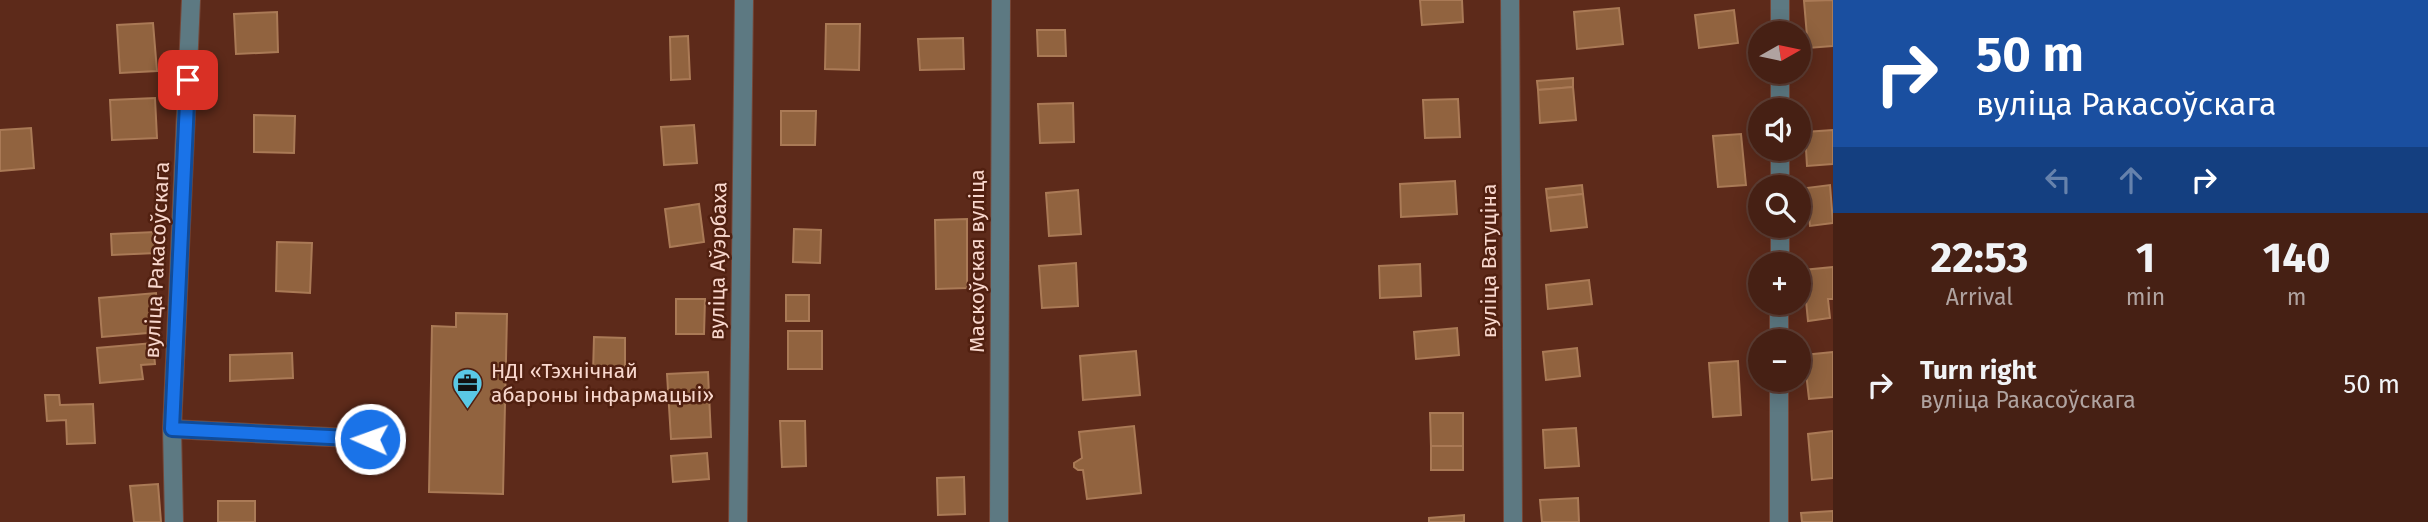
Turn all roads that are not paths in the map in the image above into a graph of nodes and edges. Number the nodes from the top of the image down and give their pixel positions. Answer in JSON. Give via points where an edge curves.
{"nodes":[{"id":1,"x":191,"y":0,"type":"edge"},
{"id":2,"x":744,"y":0,"type":"edge"},
{"id":3,"x":1001,"y":0,"type":"edge"},
{"id":4,"x":1510,"y":0,"type":"edge"},
{"id":5,"x":1780,"y":0,"type":"edge"},
{"id":6,"x":1780,"y":21,"type":"edge"},
{"id":7,"x":1779,"y":392,"type":"edge"},
{"id":8,"x":172,"y":429,"type":"junction"},
{"id":9,"x":370,"y":439,"type":"dead end"},
{"id":10,"x":174,"y":522,"type":"edge"},
{"id":11,"x":738,"y":522,"type":"edge"},
{"id":12,"x":999,"y":522,"type":"edge"},
{"id":13,"x":1513,"y":522,"type":"edge"},
{"id":14,"x":1779,"y":522,"type":"edge"}],
"edges":[{"from":1,"to":8,"type":"street","name":"вуліца Ракасоўскага"},
{"from":2,"to":11,"type":"street","name":"вуліца Аўэрбаха"},
{"from":3,"to":12,"type":"street","name":"Маскоўская вуліца"},
{"from":4,"to":13,"type":"street","name":"вуліца Ватуціна"},
{"from":5,"to":6,"type":"street"},
{"from":7,"to":14,"type":"street"},
{"from":8,"to":9,"type":"street"},
{"from":8,"to":10,"type":"street","name":"вуліца Ракасоўскага"}]}
